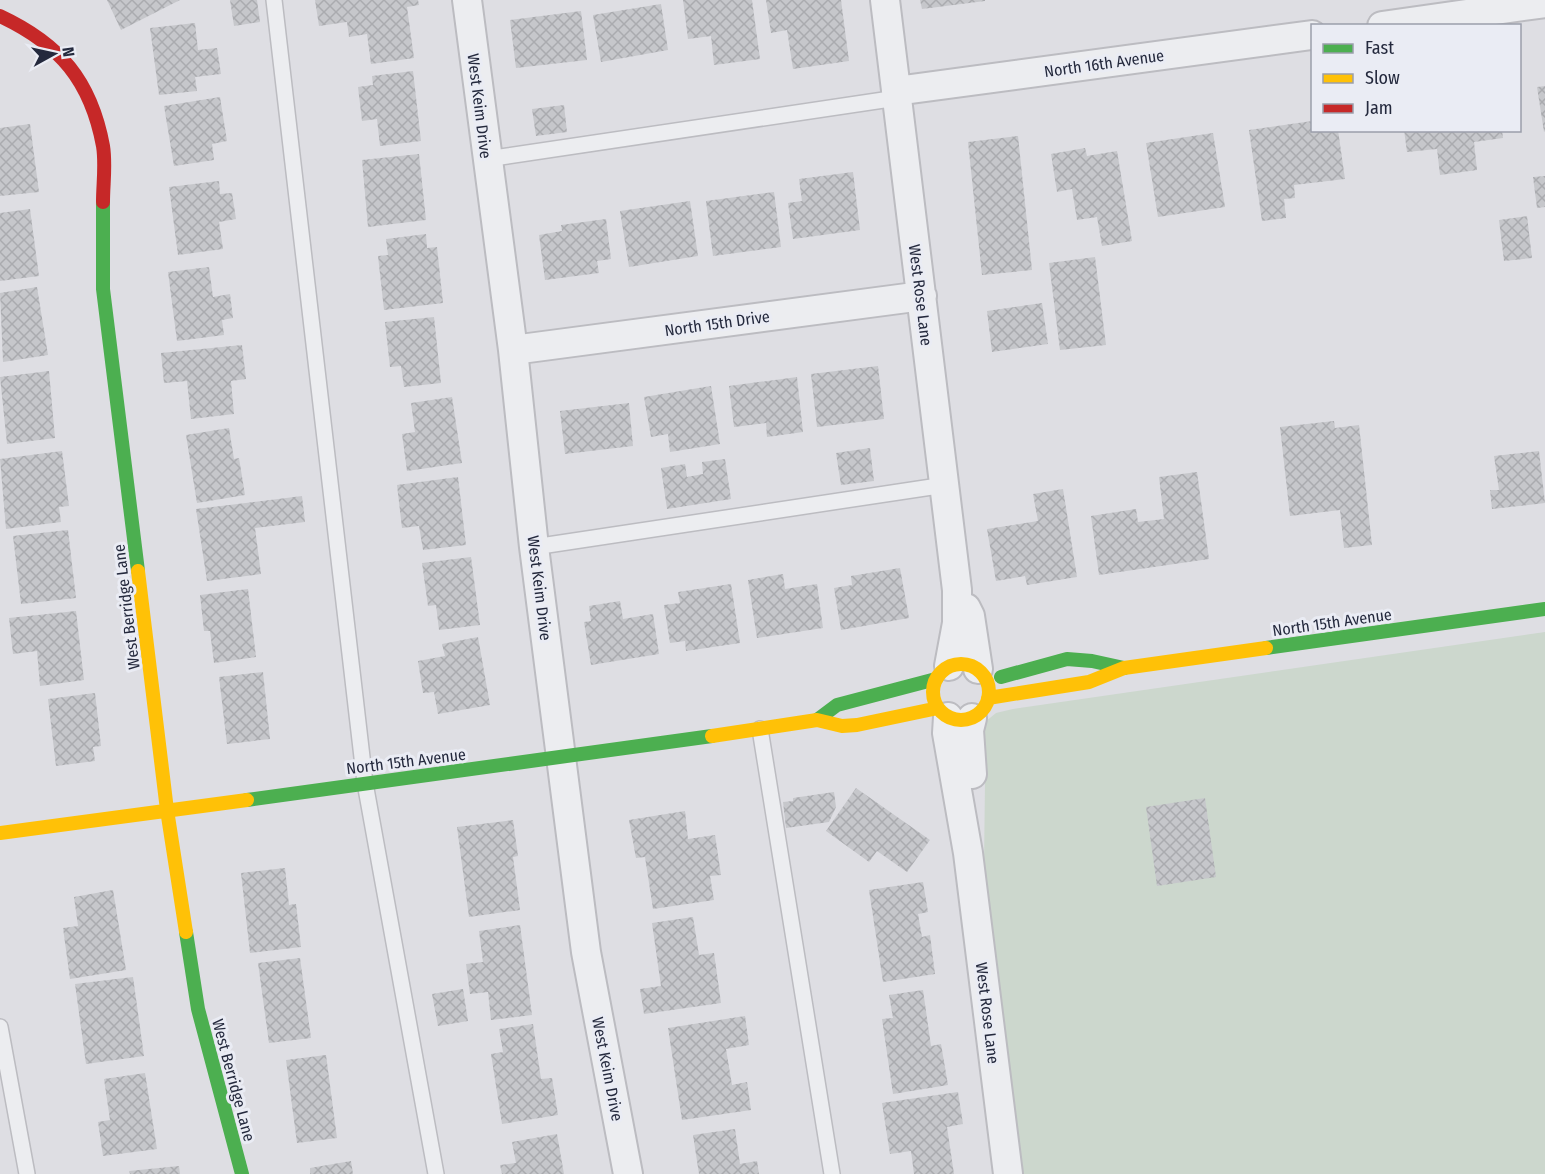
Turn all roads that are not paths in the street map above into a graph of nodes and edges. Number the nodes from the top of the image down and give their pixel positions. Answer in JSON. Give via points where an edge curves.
{"nodes":[{"id":1,"x":274,"y":0,"type":"edge"},
{"id":2,"x":467,"y":0,"type":"edge"},
{"id":3,"x":885,"y":0,"type":"edge"},
{"id":4,"x":1545,"y":3,"type":"edge"},
{"id":5,"x":0,"y":16,"type":"edge"},
{"id":6,"x":1396,"y":24,"type":"edge"},
{"id":7,"x":1311,"y":35,"type":"edge"},
{"id":8,"x":897,"y":94,"type":"junction"},
{"id":9,"x":487,"y":159,"type":"junction"},
{"id":10,"x":922,"y":296,"type":"junction"},
{"id":11,"x":513,"y":350,"type":"junction"},
{"id":12,"x":945,"y":485,"type":"junction"},
{"id":13,"x":534,"y":547,"type":"junction"},
{"id":14,"x":957,"y":590,"type":"junction"},
{"id":15,"x":1545,"y":609,"type":"edge"},
{"id":16,"x":1124,"y":668,"type":"junction"},
{"id":17,"x":943,"y":672,"type":"junction"},
{"id":18,"x":981,"y":673,"type":"junction"},
{"id":19,"x":962,"y":710,"type":"junction"},
{"id":20,"x":817,"y":720,"type":"junction"},
{"id":21,"x":760,"y":729,"type":"junction"},
{"id":22,"x":562,"y":758,"type":"junction"},
{"id":23,"x":365,"y":783,"type":"junction"},
{"id":24,"x":167,"y":810,"type":"junction"},
{"id":25,"x":0,"y":832,"type":"edge"},
{"id":26,"x":0,"y":1027,"type":"edge"},
{"id":27,"x":27,"y":1174,"type":"edge"},
{"id":28,"x":242,"y":1174,"type":"edge"},
{"id":29,"x":436,"y":1174,"type":"edge"},
{"id":30,"x":628,"y":1174,"type":"edge"},
{"id":31,"x":832,"y":1174,"type":"edge"},
{"id":32,"x":1008,"y":1174,"type":"edge"}],
"edges":[{"from":1,"to":23,"type":"lane"},
{"from":2,"to":9,"type":"street","name":"West Keim Drive"},
{"from":3,"to":8,"type":"street","name":"West Rose Lane"},
{"from":4,"to":6,"type":"street"},
{"from":5,"to":24,"type":"street","name":"West Berridge Lane","via":[[28,29],[74,70],[89,96],[103,148],[103,289]]},
{"from":7,"to":8,"type":"street","name":"North 16th Avenue"},
{"from":8,"to":9,"type":"lane"},
{"from":8,"to":10,"type":"street","name":"West Rose Lane"},
{"from":9,"to":11,"type":"street","name":"West Keim Drive"},
{"from":10,"to":11,"type":"street","name":"North 15th Drive"},
{"from":10,"to":12,"type":"street","name":"West Rose Lane"},
{"from":11,"to":13,"type":"street","name":"West Keim Drive"},
{"from":12,"to":13,"type":"lane"},
{"from":12,"to":14,"type":"street","name":"West Rose Lane"},
{"from":13,"to":22,"type":"street","name":"West Keim Drive"},
{"from":14,"to":17,"type":"street","name":"West Rose Lane","via":[[957,623]]},
{"from":14,"to":18,"type":"street","name":"West Rose Lane","via":[[970,616]]},
{"from":15,"to":16,"type":"street","name":"North 15th Avenue"},
{"from":16,"to":18,"type":"street","name":"North 15th Avenue","via":[[1080,658],[1058,660],[1017,675]]},
{"from":16,"to":19,"type":"street","name":"North 15th Avenue","via":[[1089,682]]},
{"from":17,"to":18,"type":"street","name":"North 15th Avenue","via":[[964,664]]},
{"from":17,"to":19,"type":"street","via":[[933,694]]},
{"from":17,"to":20,"type":"street","name":"North 15th Avenue","via":[[837,705]]},
{"from":18,"to":19,"type":"street","via":[[988,683]]},
{"from":19,"to":20,"type":"street","name":"North 15th Avenue","via":[[906,711],[843,726]]},
{"from":19,"to":32,"type":"street","name":"West Rose Lane","via":[[947,733],[968,853]]},
{"from":20,"to":21,"type":"street","name":"North 15th Avenue"},
{"from":21,"to":22,"type":"street","name":"North 15th Avenue"},
{"from":21,"to":31,"type":"lane"},
{"from":22,"to":23,"type":"street","name":"North 15th Avenue"},
{"from":22,"to":30,"type":"street","name":"West Keim Drive","via":[[586,952]]},
{"from":23,"to":24,"type":"street","name":"North 15th Avenue"},
{"from":23,"to":29,"type":"lane"},
{"from":24,"to":25,"type":"street","name":"North 15th Avenue"},
{"from":24,"to":28,"type":"street","name":"West Berridge Lane","via":[[198,1009]]},
{"from":26,"to":27,"type":"lane"}]}
